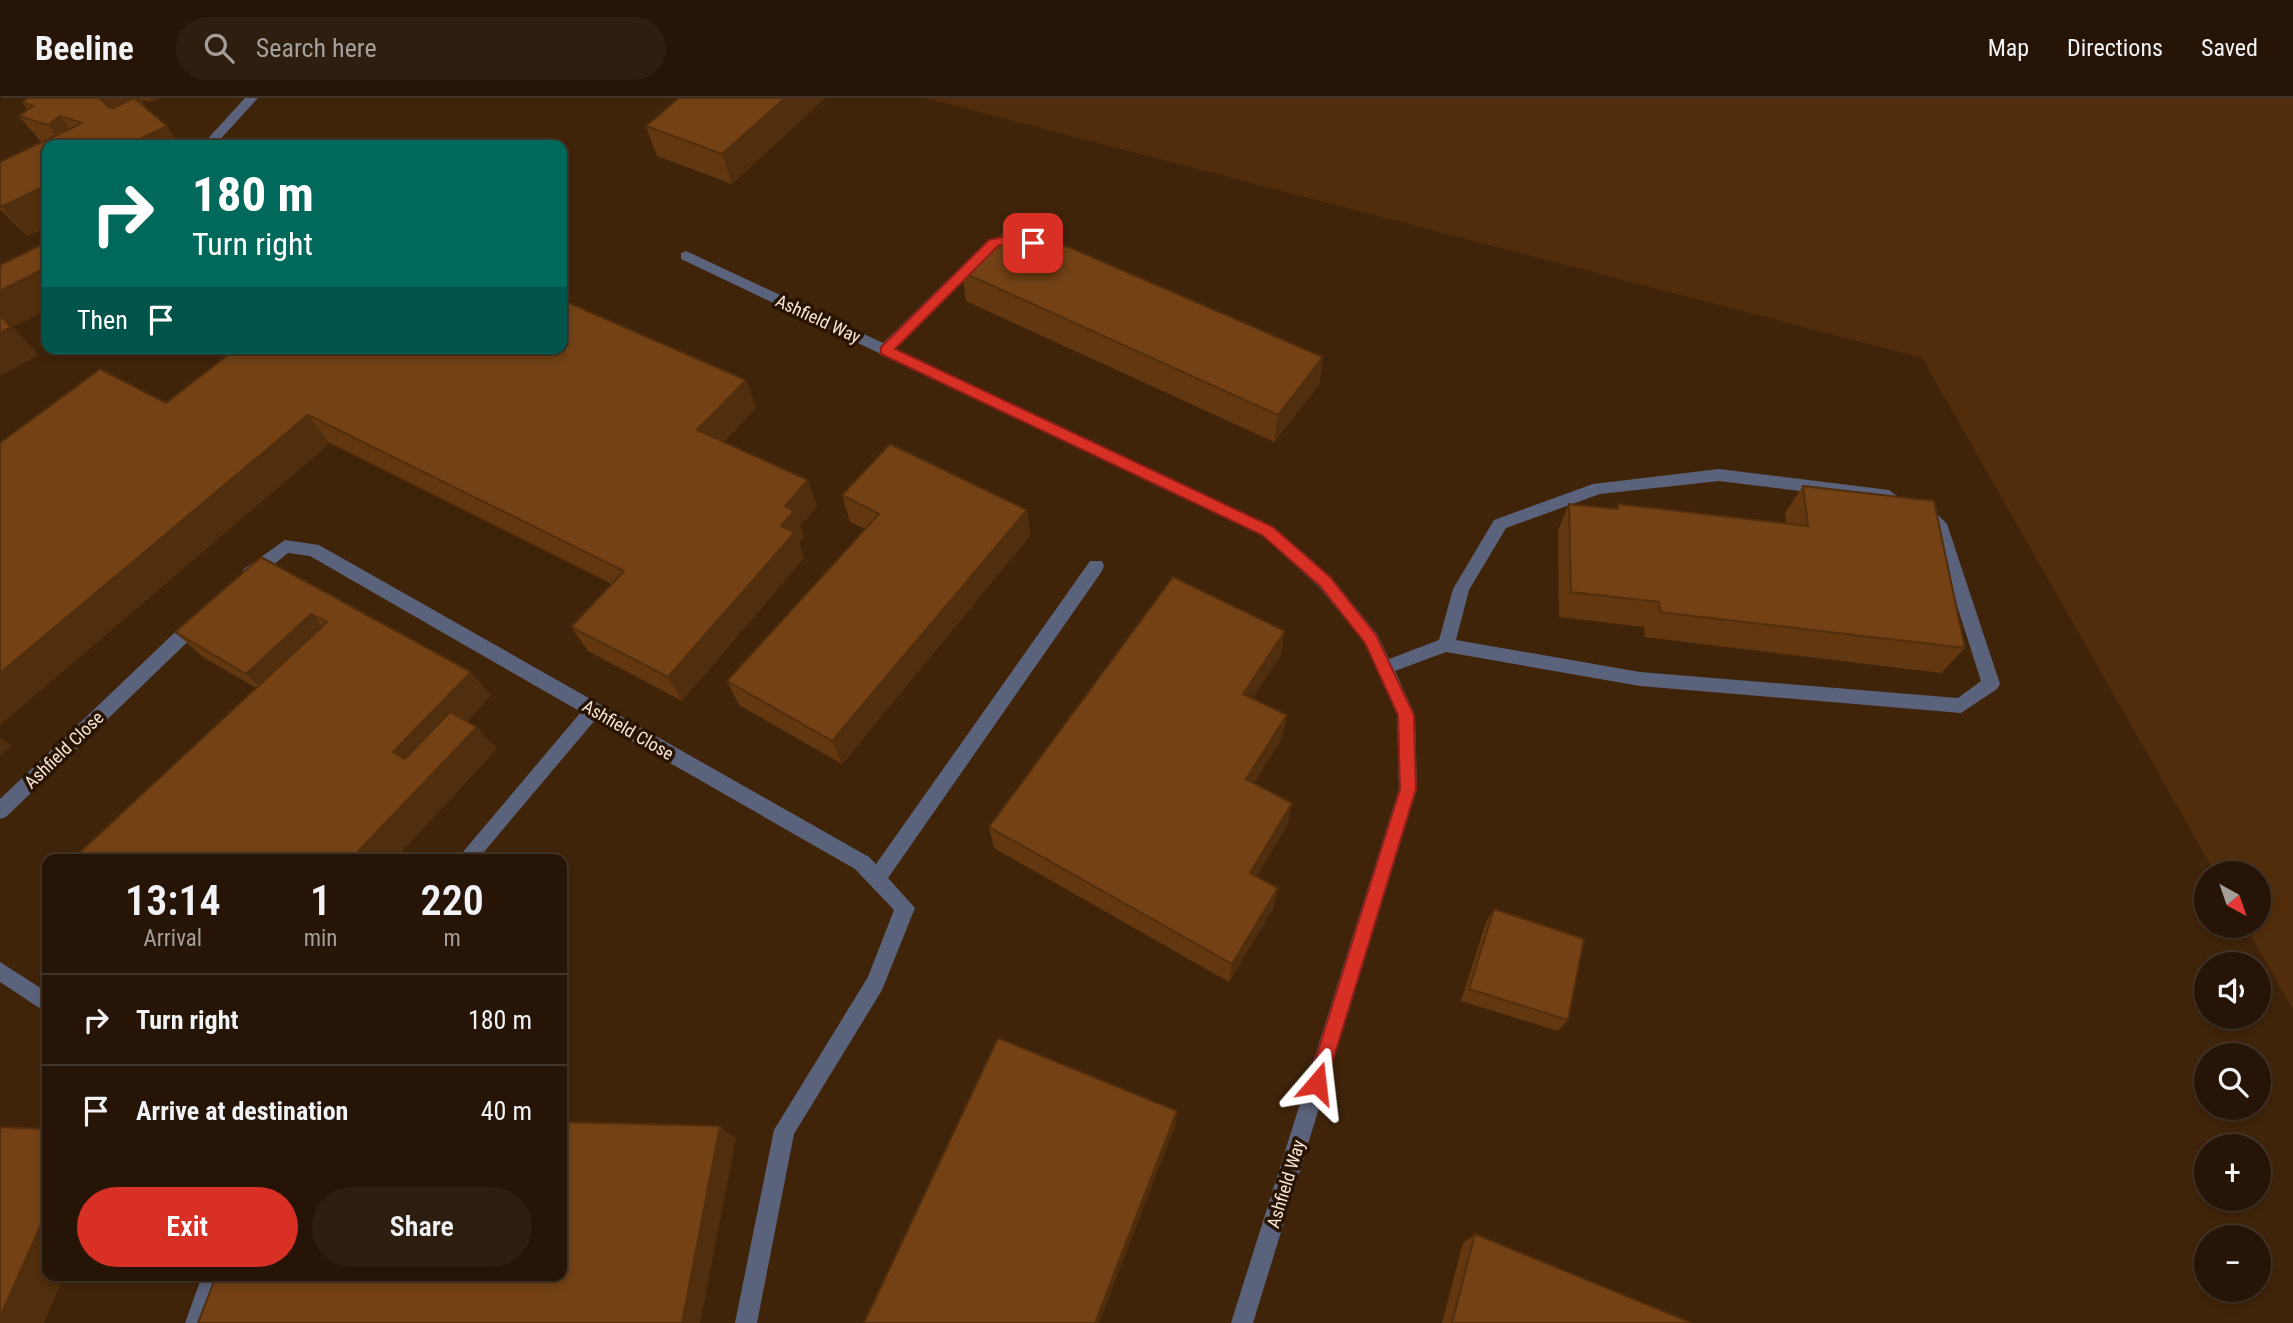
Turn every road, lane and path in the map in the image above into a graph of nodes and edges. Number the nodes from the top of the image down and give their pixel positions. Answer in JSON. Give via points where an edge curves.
{"nodes":[{"id":1,"x":252,"y":98,"type":"edge"},
{"id":2,"x":213,"y":140,"type":"edge"},
{"id":3,"x":993,"y":243,"type":"edge"},
{"id":4,"x":686,"y":256,"type":"dead end"},
{"id":5,"x":885,"y":350,"type":"junction"},
{"id":6,"x":1096,"y":566,"type":"dead end"},
{"id":7,"x":237,"y":584,"type":"edge"},
{"id":8,"x":208,"y":611,"type":"edge"},
{"id":9,"x":1446,"y":645,"type":"junction"},
{"id":10,"x":1384,"y":668,"type":"junction"},
{"id":11,"x":593,"y":710,"type":"junction"},
{"id":12,"x":0,"y":811,"type":"edge"},
{"id":13,"x":470,"y":854,"type":"edge"},
{"id":14,"x":877,"y":879,"type":"junction"},
{"id":15,"x":0,"y":971,"type":"edge"},
{"id":16,"x":42,"y":1000,"type":"edge"},
{"id":17,"x":211,"y":1281,"type":"edge"},
{"id":18,"x":196,"y":1323,"type":"edge"},
{"id":19,"x":746,"y":1323,"type":"edge"},
{"id":20,"x":1242,"y":1323,"type":"edge"}],
"edges":[{"from":1,"to":2,"type":"street"},
{"from":3,"to":5,"type":"street"},
{"from":4,"to":5,"type":"street","name":"Ashfield Way"},
{"from":5,"to":10,"type":"street","name":"Ashfield Way","via":[[1268,531],[1325,582],[1371,639]]},
{"from":6,"to":14,"type":"street"},
{"from":7,"to":11,"type":"street","name":"Ashfield Close","via":[[285,545],[313,550]]},
{"from":8,"to":12,"type":"street","name":"Ashfield Close"},
{"from":9,"to":9,"type":"street","via":[[1461,589],[1500,524],[1599,488],[1719,475],[1912,499],[1939,524],[1991,684],[1961,706],[1640,679]]},
{"from":9,"to":10,"type":"street"},
{"from":10,"to":20,"type":"street","name":"Ashfield Way","via":[[1406,715],[1408,789]]},
{"from":11,"to":13,"type":"street"},
{"from":11,"to":14,"type":"street","name":"Ashfield Close","via":[[862,863]]},
{"from":14,"to":19,"type":"street","name":"Ashfield Close","via":[[905,908],[875,983],[784,1130]]},
{"from":15,"to":16,"type":"street"},
{"from":17,"to":18,"type":"street"}]}
